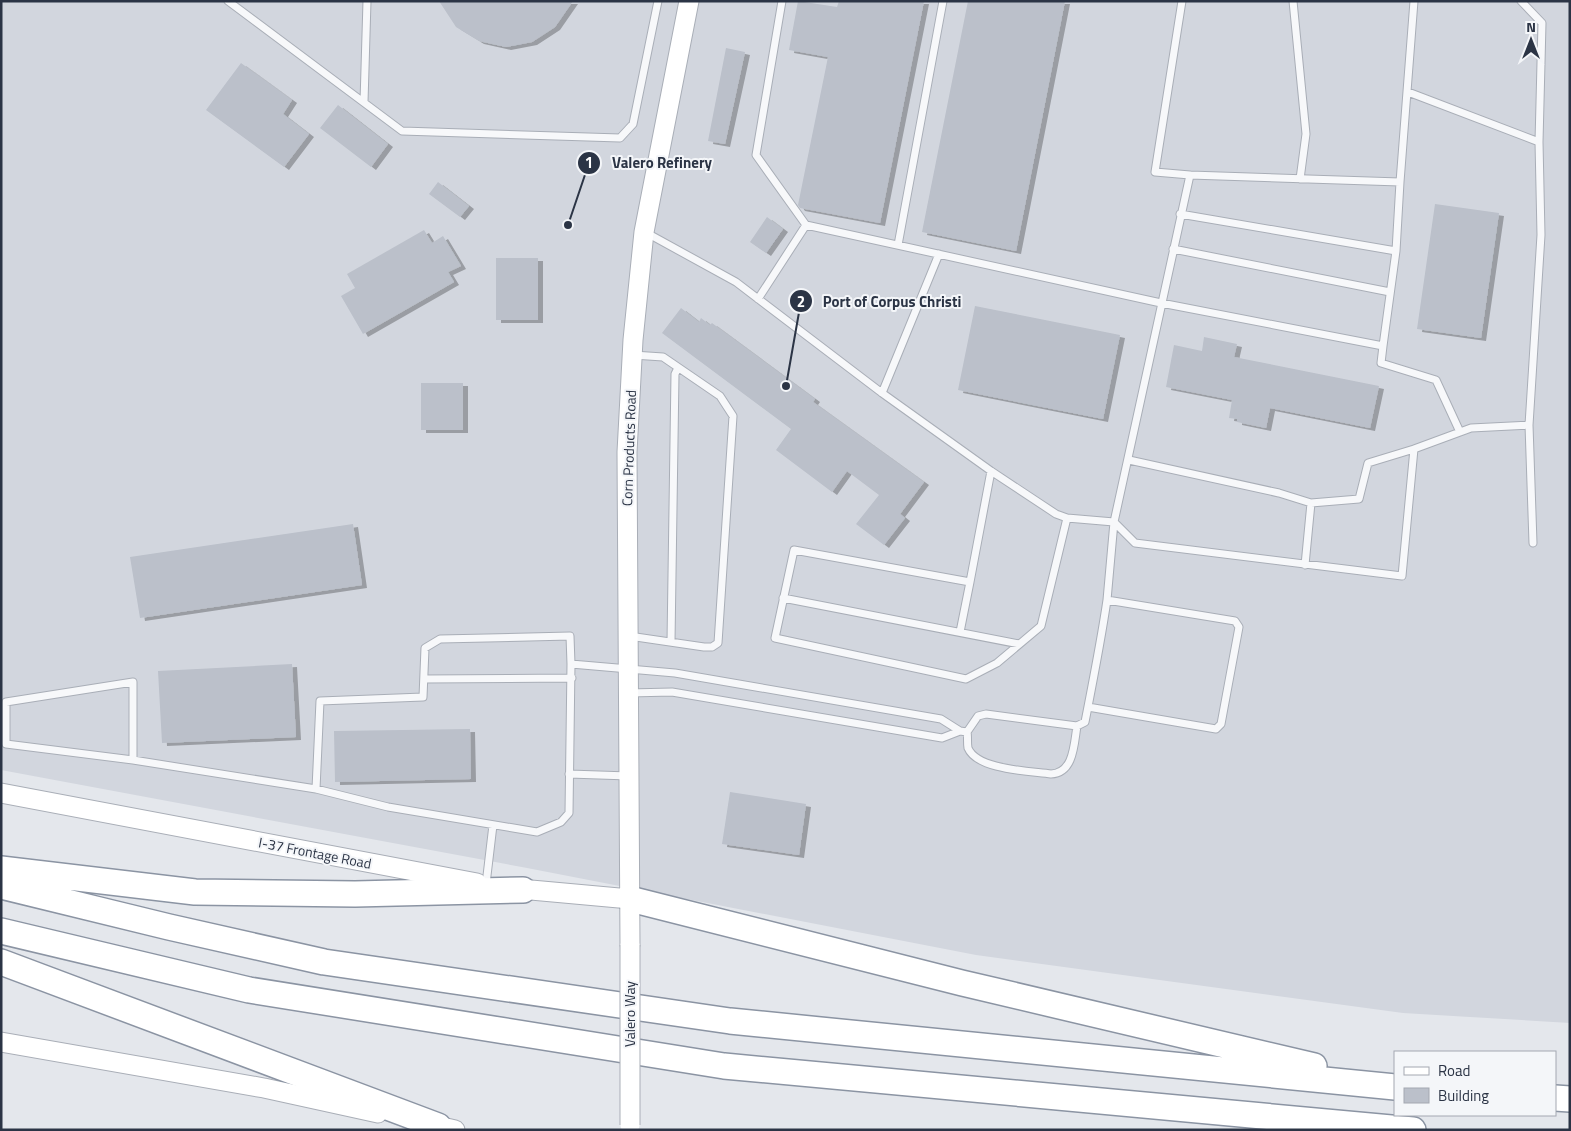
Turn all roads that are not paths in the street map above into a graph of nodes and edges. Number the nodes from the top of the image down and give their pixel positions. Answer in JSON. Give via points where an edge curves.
{"nodes":[{"id":1,"x":228,"y":1,"type":"edge"},
{"id":2,"x":367,"y":1,"type":"edge"},
{"id":3,"x":658,"y":1,"type":"edge"},
{"id":4,"x":689,"y":1,"type":"edge"},
{"id":5,"x":782,"y":1,"type":"edge"},
{"id":6,"x":943,"y":1,"type":"edge"},
{"id":7,"x":1182,"y":1,"type":"edge"},
{"id":8,"x":1293,"y":1,"type":"edge"},
{"id":9,"x":1414,"y":1,"type":"edge"},
{"id":10,"x":1521,"y":1,"type":"edge"},
{"id":11,"x":1408,"y":92,"type":"junction"},
{"id":12,"x":364,"y":102,"type":"junction"},
{"id":13,"x":1539,"y":142,"type":"junction"},
{"id":14,"x":1190,"y":175,"type":"junction"},
{"id":15,"x":1300,"y":179,"type":"junction"},
{"id":16,"x":1400,"y":182,"type":"junction"},
{"id":17,"x":1180,"y":214,"type":"junction"},
{"id":18,"x":806,"y":225,"type":"junction"},
{"id":19,"x":644,"y":232,"type":"junction"},
{"id":20,"x":898,"y":245,"type":"junction"},
{"id":21,"x":1173,"y":249,"type":"junction"},
{"id":22,"x":1396,"y":251,"type":"junction"},
{"id":23,"x":939,"y":254,"type":"junction"},
{"id":24,"x":1390,"y":292,"type":"junction"},
{"id":25,"x":758,"y":299,"type":"junction"},
{"id":26,"x":1161,"y":303,"type":"junction"},
{"id":27,"x":1383,"y":346,"type":"junction"},
{"id":28,"x":633,"y":355,"type":"junction"},
{"id":29,"x":678,"y":368,"type":"junction"},
{"id":30,"x":882,"y":393,"type":"junction"},
{"id":31,"x":1530,"y":425,"type":"junction"},
{"id":32,"x":1460,"y":432,"type":"junction"},
{"id":33,"x":1414,"y":449,"type":"junction"},
{"id":34,"x":1129,"y":460,"type":"junction"},
{"id":35,"x":991,"y":471,"type":"junction"},
{"id":36,"x":1311,"y":503,"type":"junction"},
{"id":37,"x":1067,"y":518,"type":"junction"},
{"id":38,"x":1114,"y":522,"type":"junction"},
{"id":39,"x":1533,"y":543,"type":"dead end"},
{"id":40,"x":1305,"y":565,"type":"junction"},
{"id":41,"x":970,"y":582,"type":"junction"},
{"id":42,"x":783,"y":598,"type":"junction"},
{"id":43,"x":1107,"y":600,"type":"junction"},
{"id":44,"x":960,"y":632,"type":"junction"},
{"id":45,"x":628,"y":636,"type":"junction"},
{"id":46,"x":671,"y":642,"type":"junction"},
{"id":47,"x":1019,"y":644,"type":"junction"},
{"id":48,"x":571,"y":664,"type":"junction"},
{"id":49,"x":628,"y":668,"type":"junction"},
{"id":50,"x":572,"y":678,"type":"junction"},
{"id":51,"x":424,"y":679,"type":"junction"},
{"id":52,"x":628,"y":693,"type":"junction"},
{"id":53,"x":1088,"y":707,"type":"junction"},
{"id":54,"x":1077,"y":726,"type":"junction"},
{"id":55,"x":964,"y":732,"type":"junction"},
{"id":56,"x":133,"y":760,"type":"junction"},
{"id":57,"x":569,"y":774,"type":"junction"},
{"id":58,"x":629,"y":776,"type":"junction"},
{"id":59,"x":316,"y":790,"type":"junction"},
{"id":60,"x":1,"y":793,"type":"edge"},
{"id":61,"x":493,"y":825,"type":"junction"},
{"id":62,"x":1,"y":869,"type":"edge"},
{"id":63,"x":486,"y":884,"type":"junction"},
{"id":64,"x":1,"y":886,"type":"edge"},
{"id":65,"x":523,"y":890,"type":"junction"},
{"id":66,"x":630,"y":899,"type":"junction"},
{"id":67,"x":1,"y":931,"type":"edge"},
{"id":68,"x":1,"y":962,"type":"edge"},
{"id":69,"x":1,"y":1042,"type":"edge"},
{"id":70,"x":1394,"y":1086,"type":"edge"},
{"id":71,"x":1394,"y":1086,"type":"edge"},
{"id":72,"x":1556,"y":1098,"type":"edge"},
{"id":73,"x":1570,"y":1099,"type":"edge"},
{"id":74,"x":630,"y":1128,"type":"edge"},
{"id":75,"x":444,"y":1129,"type":"edge"},
{"id":76,"x":1413,"y":1130,"type":"edge"}],
"edges":[{"from":1,"to":12,"type":"lane"},
{"from":2,"to":12,"type":"lane"},
{"from":3,"to":12,"type":"lane","via":[[633,124],[620,138],[402,131]]},
{"from":4,"to":19,"type":"main road","name":"Corn Products Road"},
{"from":5,"to":18,"type":"lane","via":[[756,155]]},
{"from":6,"to":20,"type":"lane"},
{"from":7,"to":14,"type":"lane","via":[[1155,172]]},
{"from":8,"to":15,"type":"lane","via":[[1306,134]]},
{"from":9,"to":11,"type":"lane"},
{"from":10,"to":13,"type":"lane","via":[[1542,23]]},
{"from":11,"to":13,"type":"lane"},
{"from":11,"to":16,"type":"lane"},
{"from":13,"to":31,"type":"lane","via":[[1541,236]]},
{"from":14,"to":15,"type":"lane"},
{"from":14,"to":17,"type":"lane"},
{"from":15,"to":16,"type":"lane"},
{"from":16,"to":22,"type":"lane"},
{"from":17,"to":21,"type":"lane"},
{"from":17,"to":22,"type":"lane"},
{"from":18,"to":20,"type":"lane"},
{"from":18,"to":25,"type":"lane"},
{"from":19,"to":25,"type":"lane","via":[[736,282]]},
{"from":19,"to":28,"type":"main road","name":"Corn Products Road"},
{"from":20,"to":23,"type":"lane"},
{"from":21,"to":24,"type":"lane"},
{"from":21,"to":26,"type":"lane"},
{"from":22,"to":24,"type":"lane"},
{"from":23,"to":26,"type":"lane"},
{"from":23,"to":30,"type":"lane"},
{"from":24,"to":27,"type":"lane"},
{"from":25,"to":30,"type":"lane"},
{"from":26,"to":27,"type":"lane"},
{"from":26,"to":34,"type":"lane"},
{"from":27,"to":32,"type":"lane","via":[[1381,363],[1436,380]]},
{"from":28,"to":29,"type":"lane","via":[[663,357]]},
{"from":28,"to":45,"type":"main road","name":"Corn Products Road","via":[[627,452]]},
{"from":29,"to":46,"type":"lane","via":[[675,374]]},
{"from":29,"to":46,"type":"lane","via":[[720,396],[733,416],[718,643],[704,647]]},
{"from":30,"to":35,"type":"lane"},
{"from":31,"to":32,"type":"lane","via":[[1471,428]]},
{"from":31,"to":39,"type":"lane"},
{"from":32,"to":33,"type":"lane"},
{"from":33,"to":36,"type":"lane","via":[[1368,463],[1358,499]]},
{"from":33,"to":40,"type":"lane","via":[[1402,576]]},
{"from":34,"to":36,"type":"lane"},
{"from":34,"to":38,"type":"lane"},
{"from":35,"to":37,"type":"lane"},
{"from":35,"to":41,"type":"lane"},
{"from":36,"to":40,"type":"lane"},
{"from":37,"to":38,"type":"lane"},
{"from":37,"to":47,"type":"lane","via":[[1041,626]]},
{"from":38,"to":40,"type":"lane","via":[[1135,543]]},
{"from":38,"to":43,"type":"lane"},
{"from":41,"to":42,"type":"lane","via":[[794,550]]},
{"from":41,"to":44,"type":"lane"},
{"from":42,"to":44,"type":"lane"},
{"from":42,"to":47,"type":"lane","via":[[775,638],[966,680],[997,663]]},
{"from":43,"to":53,"type":"lane"},
{"from":43,"to":53,"type":"lane","via":[[1235,621],[1239,627],[1235,653],[1221,724],[1216,729]]},
{"from":44,"to":47,"type":"lane"},
{"from":45,"to":46,"type":"lane"},
{"from":45,"to":49,"type":"main road","name":"Corn Products Road"},
{"from":48,"to":49,"type":"lane"},
{"from":48,"to":50,"type":"lane"},
{"from":48,"to":51,"type":"lane","via":[[570,636],[440,639],[425,648]]},
{"from":49,"to":52,"type":"main road","name":"Corn Products Road"},
{"from":49,"to":55,"type":"lane","via":[[675,673],[941,719]]},
{"from":50,"to":51,"type":"lane"},
{"from":50,"to":57,"type":"lane"},
{"from":51,"to":59,"type":"lane","via":[[423,697],[320,701]]},
{"from":52,"to":55,"type":"lane","via":[[672,692],[942,738]]},
{"from":52,"to":58,"type":"main road","name":"Corn Products Road"},
{"from":53,"to":54,"type":"lane","via":[[1085,722]]},
{"from":54,"to":55,"type":"lane","via":[[986,714],[978,716]]},
{"from":54,"to":55,"type":"lane","via":[[1073,753],[1060,774],[994,766],[977,759],[968,748]]},
{"from":56,"to":56,"type":"lane","via":[[6,744],[6,702],[133,682]]},
{"from":56,"to":59,"type":"lane"},
{"from":57,"to":58,"type":"lane"},
{"from":57,"to":61,"type":"lane","via":[[569,813],[561,822],[537,832]]},
{"from":58,"to":66,"type":"main road","name":"Corn Products Road"},
{"from":59,"to":61,"type":"lane","via":[[388,807]]},
{"from":60,"to":63,"type":"main road","name":"I-37 Frontage Road"},
{"from":61,"to":63,"type":"lane"},
{"from":62,"to":65,"type":"highway","via":[[195,892],[355,894]]},
{"from":63,"to":65,"type":"main road","name":"I-37 Frontage Road"},
{"from":64,"to":71,"type":"highway","via":[[324,962],[711,1019]]},
{"from":65,"to":66,"type":"main road","name":"I-37 Frontage Road"},
{"from":66,"to":70,"type":"highway","via":[[962,983]]},
{"from":66,"to":74,"type":"main road","name":"Valero Way","bridge":true},
{"from":67,"to":76,"type":"highway","via":[[249,990],[724,1066]]},
{"from":68,"to":75,"type":"highway"},
{"from":69,"to":75,"type":"main road","via":[[264,1088]]},
{"from":72,"to":73,"type":"highway"}]}
